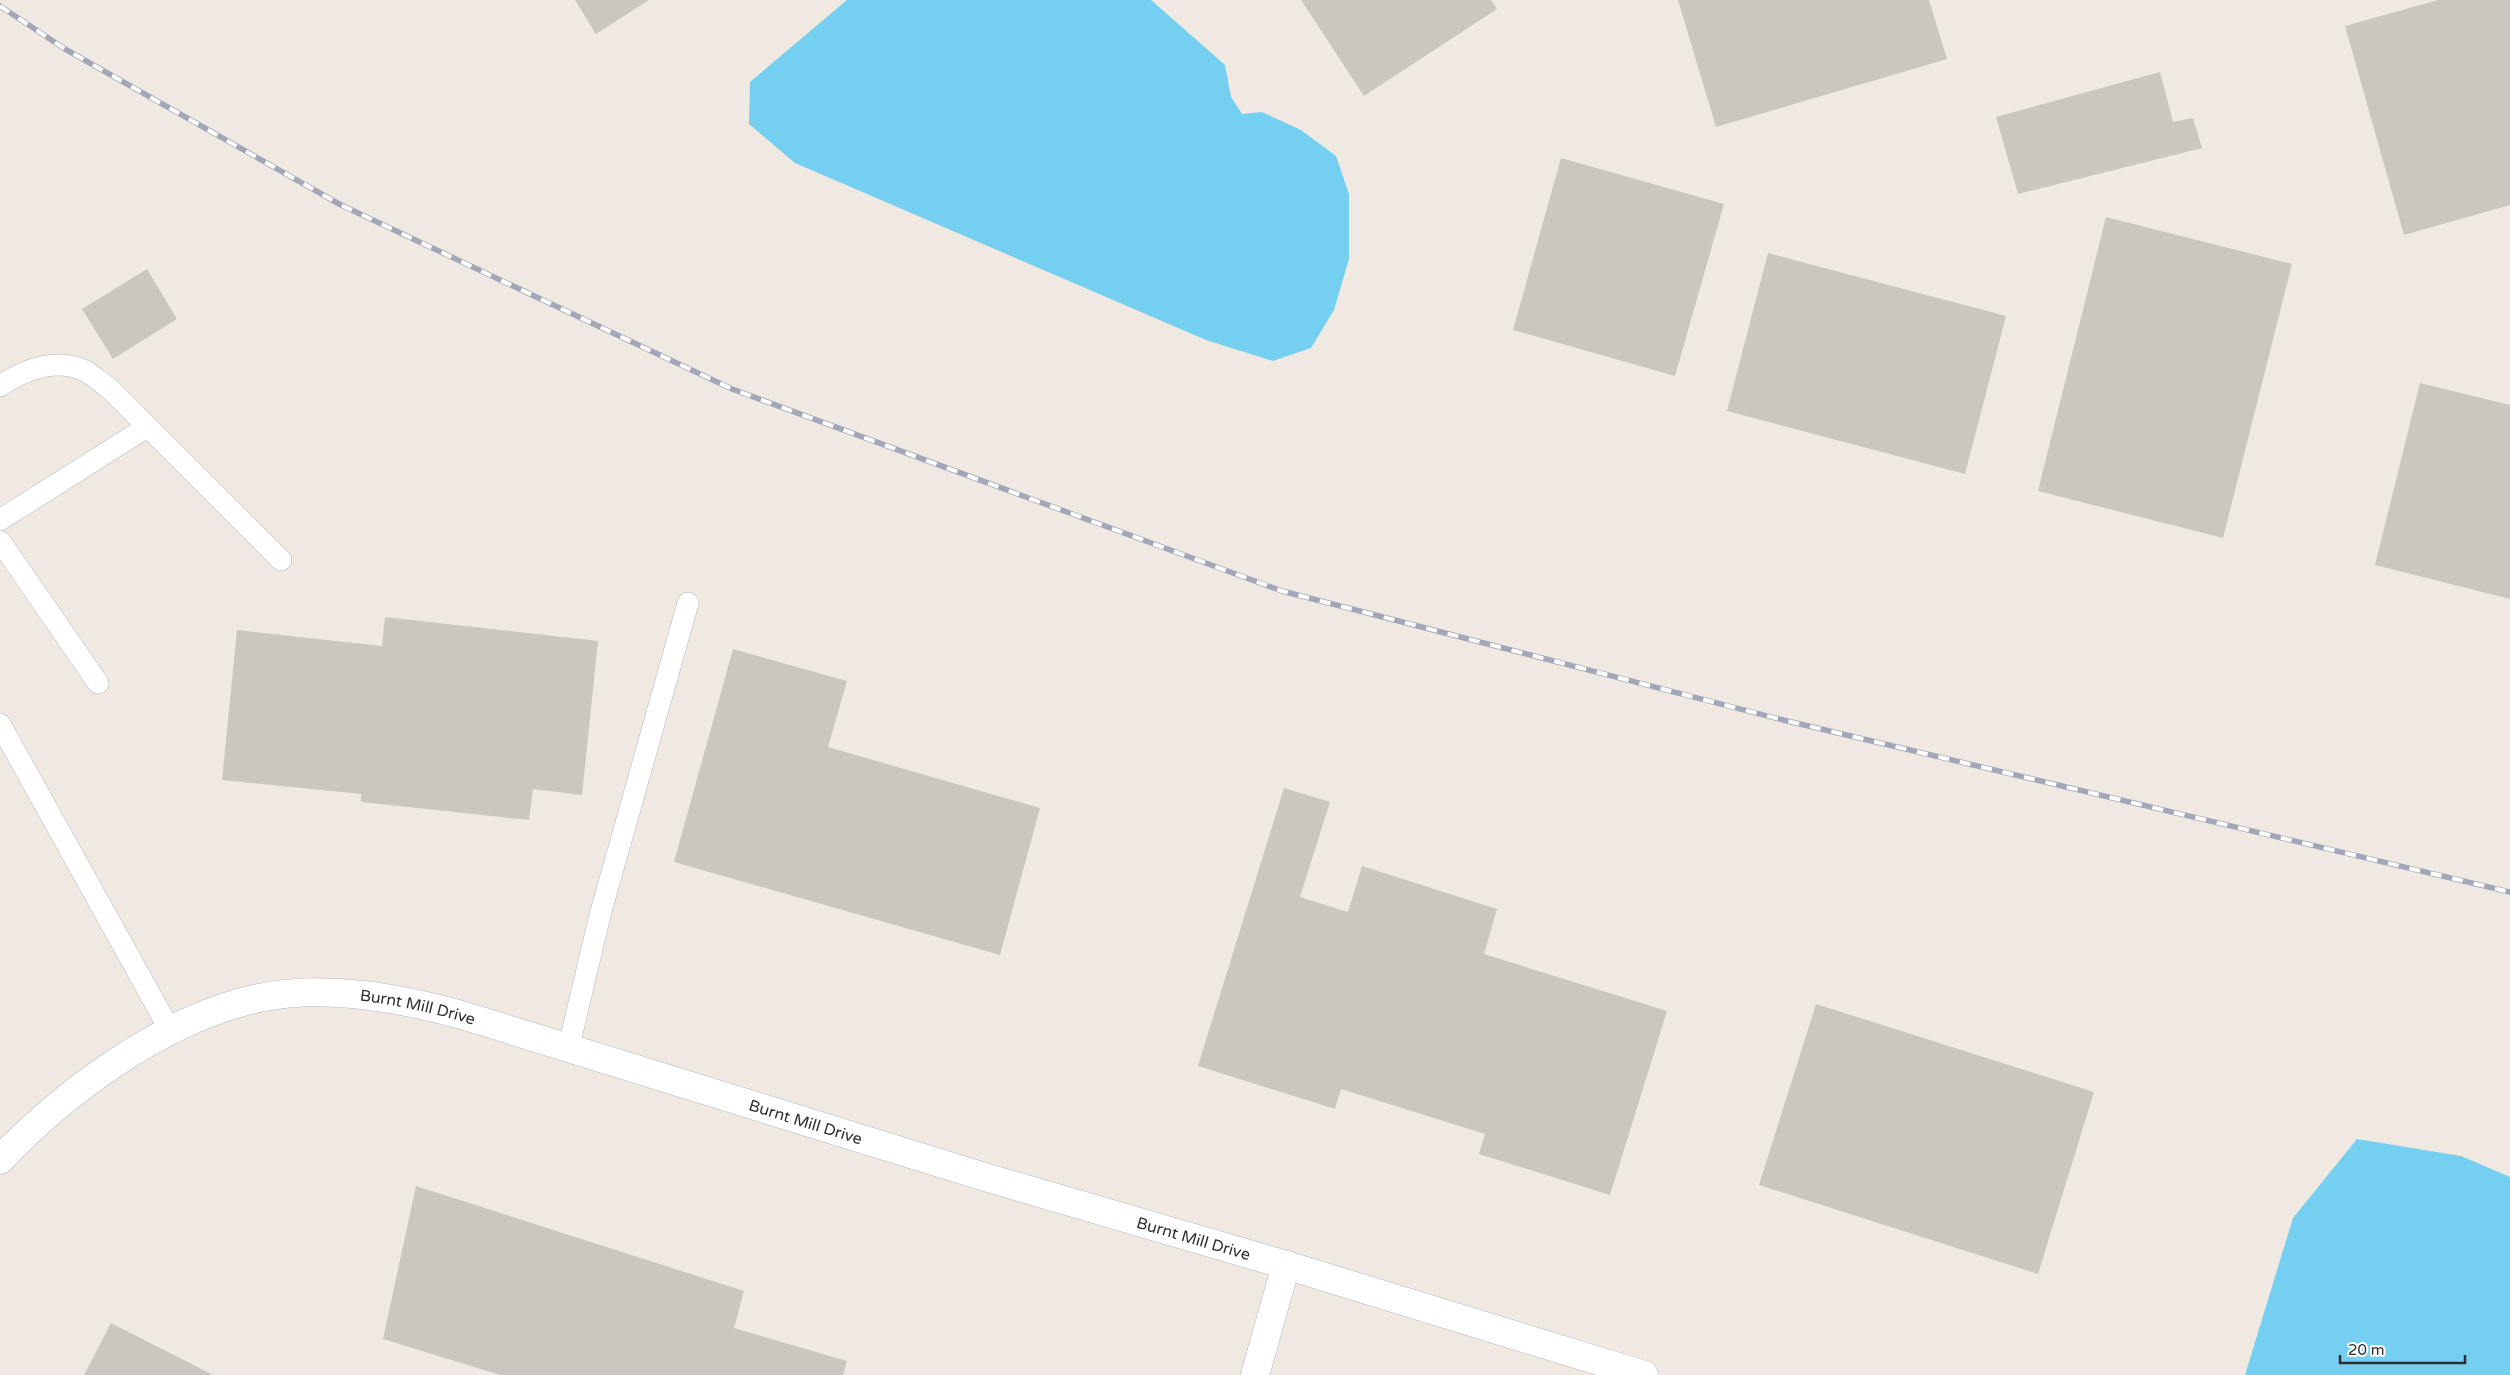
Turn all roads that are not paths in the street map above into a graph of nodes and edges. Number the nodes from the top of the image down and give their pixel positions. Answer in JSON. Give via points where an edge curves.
{"nodes":[{"id":1,"x":0,"y":386,"type":"edge"},
{"id":2,"x":147,"y":427,"type":"junction"},
{"id":3,"x":0,"y":520,"type":"edge"},
{"id":4,"x":0,"y":541,"type":"edge"},
{"id":5,"x":281,"y":560,"type":"dead end"},
{"id":6,"x":688,"y":603,"type":"dead end"},
{"id":7,"x":98,"y":683,"type":"dead end"},
{"id":8,"x":0,"y":724,"type":"edge"},
{"id":9,"x":171,"y":1032,"type":"junction"},
{"id":10,"x":568,"y":1050,"type":"junction"},
{"id":11,"x":0,"y":1160,"type":"edge"},
{"id":12,"x":1286,"y":1265,"type":"junction"},
{"id":13,"x":1255,"y":1375,"type":"edge"},
{"id":14,"x":1644,"y":1375,"type":"edge"}],
"edges":[{"from":1,"to":2,"type":"lane","via":[[35,368],[58,365],[83,370],[109,388]]},
{"from":2,"to":3,"type":"lane"},
{"from":2,"to":5,"type":"lane"},
{"from":4,"to":7,"type":"lane"},
{"from":6,"to":10,"type":"lane","via":[[600,915]]},
{"from":8,"to":9,"type":"lane"},
{"from":9,"to":10,"type":"street","name":"Burnt Mill Drive","via":[[230,1005],[261,998],[306,993],[367,995],[428,1006]]},
{"from":9,"to":11,"type":"street","name":"Burnt Mill Drive","via":[[142,1047],[63,1100]]},
{"from":10,"to":12,"type":"street","name":"Burnt Mill Drive"},
{"from":12,"to":13,"type":"street"},
{"from":12,"to":14,"type":"street","name":"Burnt Mill Drive"}]}
